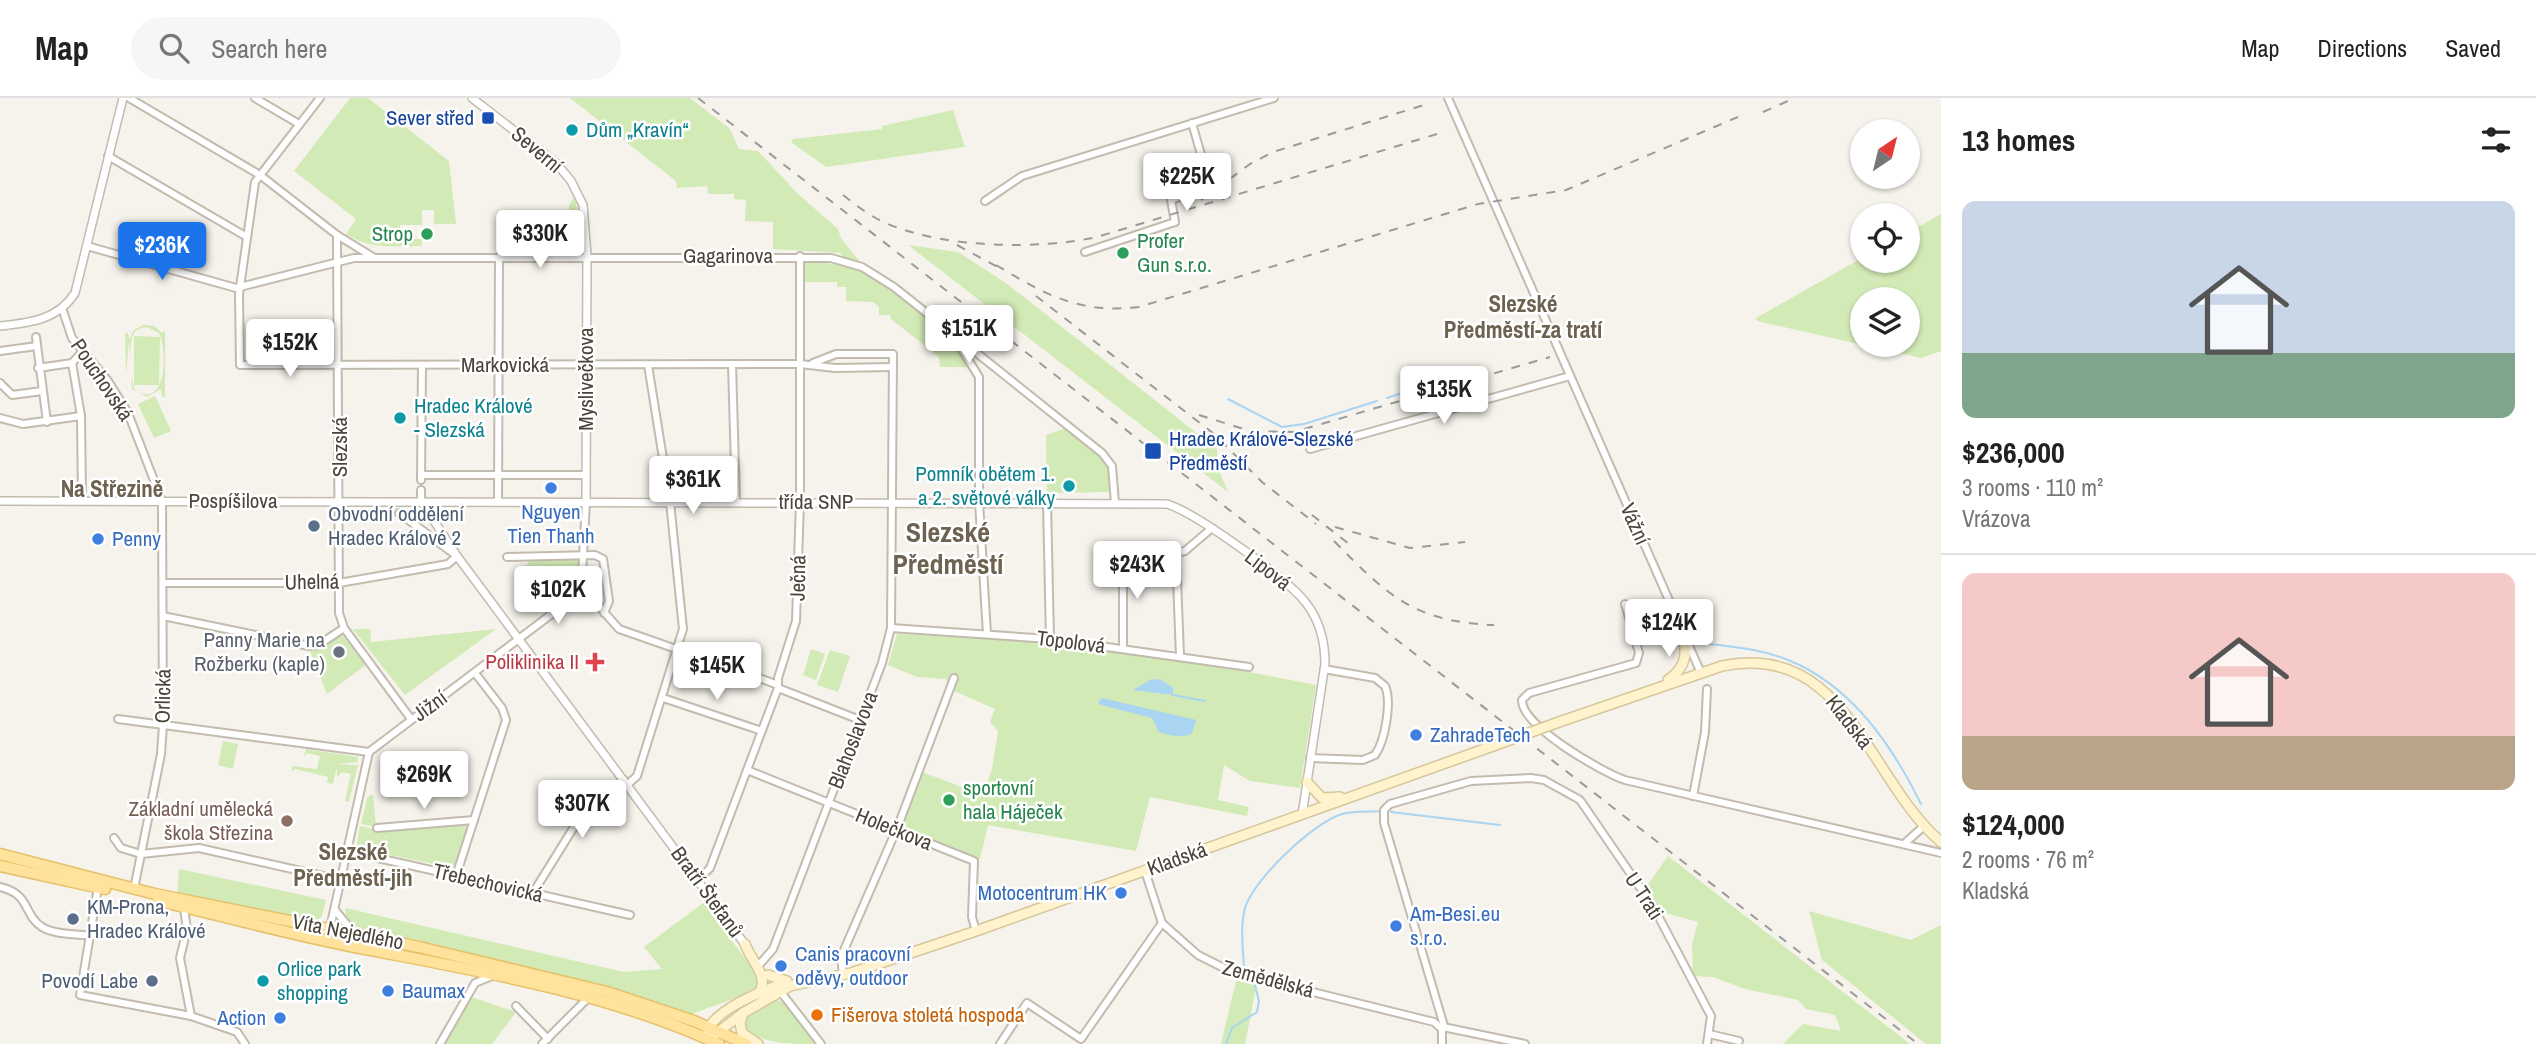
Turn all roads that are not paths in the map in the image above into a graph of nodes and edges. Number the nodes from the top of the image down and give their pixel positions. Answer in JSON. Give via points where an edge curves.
{"nodes":[{"id":1,"x":123,"y":98,"type":"edge"},
{"id":2,"x":129,"y":98,"type":"edge"},
{"id":3,"x":255,"y":98,"type":"edge"},
{"id":4,"x":320,"y":98,"type":"edge"},
{"id":5,"x":472,"y":98,"type":"edge"},
{"id":6,"x":1274,"y":98,"type":"edge"},
{"id":7,"x":1448,"y":98,"type":"edge"},
{"id":8,"x":1192,"y":123,"type":"junction"},
{"id":9,"x":299,"y":124,"type":"junction"},
{"id":10,"x":108,"y":156,"type":"junction"},
{"id":11,"x":260,"y":175,"type":"junction"},
{"id":12,"x":985,"y":201,"type":"dead end"},
{"id":13,"x":337,"y":235,"type":"junction"},
{"id":14,"x":247,"y":237,"type":"junction"},
{"id":15,"x":87,"y":246,"type":"junction"},
{"id":16,"x":1085,"y":252,"type":"dead end"},
{"id":17,"x":587,"y":256,"type":"junction"},
{"id":18,"x":800,"y":256,"type":"junction"},
{"id":19,"x":375,"y":257,"type":"junction"},
{"id":20,"x":499,"y":257,"type":"junction"},
{"id":21,"x":338,"y":260,"type":"junction"},
{"id":22,"x":240,"y":288,"type":"junction"},
{"id":23,"x":62,"y":309,"type":"junction"},
{"id":24,"x":0,"y":326,"type":"edge"},
{"id":25,"x":953,"y":335,"type":"junction"},
{"id":26,"x":36,"y":337,"type":"dead end"},
{"id":27,"x":37,"y":346,"type":"junction"},
{"id":28,"x":0,"y":351,"type":"edge"},
{"id":29,"x":82,"y":353,"type":"junction"},
{"id":30,"x":840,"y":354,"type":"junction"},
{"id":31,"x":72,"y":363,"type":"junction"},
{"id":32,"x":586,"y":364,"type":"junction"},
{"id":33,"x":800,"y":364,"type":"junction"},
{"id":34,"x":812,"y":364,"type":"junction"},
{"id":35,"x":340,"y":365,"type":"junction"},
{"id":36,"x":498,"y":365,"type":"junction"},
{"id":37,"x":648,"y":365,"type":"junction"},
{"id":38,"x":732,"y":365,"type":"junction"},
{"id":39,"x":422,"y":366,"type":"junction"},
{"id":40,"x":893,"y":367,"type":"junction"},
{"id":41,"x":38,"y":368,"type":"junction"},
{"id":42,"x":841,"y":368,"type":"junction"},
{"id":43,"x":1570,"y":376,"type":"junction"},
{"id":44,"x":0,"y":383,"type":"edge"},
{"id":45,"x":42,"y":391,"type":"junction"},
{"id":46,"x":81,"y":416,"type":"junction"},
{"id":47,"x":0,"y":418,"type":"edge"},
{"id":48,"x":47,"y":422,"type":"junction"},
{"id":49,"x":1310,"y":449,"type":"dead end"},
{"id":50,"x":586,"y":475,"type":"junction"},
{"id":51,"x":498,"y":476,"type":"junction"},
{"id":52,"x":421,"y":490,"type":"dead end"},
{"id":53,"x":0,"y":501,"type":"edge"},
{"id":54,"x":82,"y":501,"type":"junction"},
{"id":55,"x":162,"y":501,"type":"junction"},
{"id":56,"x":340,"y":501,"type":"junction"},
{"id":57,"x":421,"y":501,"type":"junction"},
{"id":58,"x":498,"y":502,"type":"junction"},
{"id":59,"x":586,"y":502,"type":"junction"},
{"id":60,"x":670,"y":502,"type":"junction"},
{"id":61,"x":736,"y":502,"type":"junction"},
{"id":62,"x":800,"y":502,"type":"junction"},
{"id":63,"x":892,"y":502,"type":"junction"},
{"id":64,"x":979,"y":502,"type":"junction"},
{"id":65,"x":1047,"y":502,"type":"junction"},
{"id":66,"x":1115,"y":503,"type":"junction"},
{"id":67,"x":1167,"y":504,"type":"joint"},
{"id":68,"x":399,"y":513,"type":"dead end"},
{"id":69,"x":1212,"y":528,"type":"junction"},
{"id":70,"x":1098,"y":553,"type":"dead end"},
{"id":71,"x":1176,"y":553,"type":"junction"},
{"id":72,"x":1123,"y":554,"type":"junction"},
{"id":73,"x":457,"y":556,"type":"junction"},
{"id":74,"x":585,"y":556,"type":"junction"},
{"id":75,"x":507,"y":557,"type":"dead end"},
{"id":76,"x":163,"y":583,"type":"junction"},
{"id":77,"x":339,"y":583,"type":"junction"},
{"id":78,"x":581,"y":592,"type":"junction"},
{"id":79,"x":1625,"y":604,"type":"dead end"},
{"id":80,"x":604,"y":613,"type":"junction"},
{"id":81,"x":163,"y":616,"type":"junction"},
{"id":82,"x":344,"y":628,"type":"junction"},
{"id":83,"x":891,"y":628,"type":"junction"},
{"id":84,"x":1683,"y":633,"type":"junction"},
{"id":85,"x":988,"y":634,"type":"junction"},
{"id":86,"x":519,"y":639,"type":"junction"},
{"id":87,"x":1050,"y":639,"type":"junction"},
{"id":88,"x":1123,"y":649,"type":"junction"},
{"id":89,"x":679,"y":650,"type":"junction"},
{"id":90,"x":1180,"y":656,"type":"junction"},
{"id":91,"x":727,"y":666,"type":"dead end"},
{"id":92,"x":1250,"y":667,"type":"dead end"},
{"id":93,"x":1324,"y":669,"type":"junction"},
{"id":94,"x":475,"y":673,"type":"junction"},
{"id":95,"x":1701,"y":673,"type":"junction"},
{"id":96,"x":954,"y":678,"type":"dead end"},
{"id":97,"x":778,"y":687,"type":"junction"},
{"id":98,"x":1658,"y":687,"type":"junction"},
{"id":99,"x":1707,"y":689,"type":"dead end"},
{"id":100,"x":663,"y":698,"type":"junction"},
{"id":101,"x":118,"y":719,"type":"dead end"},
{"id":102,"x":411,"y":719,"type":"junction"},
{"id":103,"x":860,"y":720,"type":"junction"},
{"id":104,"x":163,"y":725,"type":"junction"},
{"id":105,"x":762,"y":731,"type":"junction"},
{"id":106,"x":369,"y":752,"type":"junction"},
{"id":107,"x":1310,"y":758,"type":"junction"},
{"id":108,"x":747,"y":770,"type":"junction"},
{"id":109,"x":1307,"y":782,"type":"junction"},
{"id":110,"x":626,"y":783,"type":"junction"},
{"id":111,"x":1363,"y":793,"type":"junction"},
{"id":112,"x":1693,"y":796,"type":"junction"},
{"id":113,"x":829,"y":803,"type":"junction"},
{"id":114,"x":1301,"y":815,"type":"junction"},
{"id":115,"x":474,"y":820,"type":"junction"},
{"id":116,"x":1924,"y":826,"type":"junction"},
{"id":117,"x":377,"y":828,"type":"dead end"},
{"id":118,"x":895,"y":829,"type":"junction"},
{"id":119,"x":114,"y":838,"type":"dead end"},
{"id":120,"x":1941,"y":842,"type":"edge"},
{"id":121,"x":1904,"y":844,"type":"junction"},
{"id":122,"x":347,"y":851,"type":"junction"},
{"id":123,"x":1941,"y":853,"type":"edge"},
{"id":124,"x":0,"y":854,"type":"edge"},
{"id":125,"x":141,"y":854,"type":"junction"},
{"id":126,"x":0,"y":866,"type":"edge"},
{"id":127,"x":1145,"y":871,"type":"junction"},
{"id":128,"x":456,"y":876,"type":"junction"},
{"id":129,"x":341,"y":880,"type":"junction"},
{"id":130,"x":698,"y":880,"type":"junction"},
{"id":131,"x":0,"y":887,"type":"edge"},
{"id":132,"x":98,"y":887,"type":"junction"},
{"id":133,"x":134,"y":889,"type":"junction"},
{"id":134,"x":533,"y":893,"type":"junction"},
{"id":135,"x":184,"y":908,"type":"junction"},
{"id":136,"x":334,"y":908,"type":"junction"},
{"id":137,"x":630,"y":915,"type":"dead end"},
{"id":138,"x":1162,"y":923,"type":"junction"},
{"id":139,"x":330,"y":928,"type":"junction"},
{"id":140,"x":976,"y":931,"type":"junction"},
{"id":141,"x":356,"y":934,"type":"junction"},
{"id":142,"x":92,"y":936,"type":"junction"},
{"id":143,"x":745,"y":944,"type":"junction"},
{"id":144,"x":760,"y":964,"type":"junction"},
{"id":145,"x":768,"y":975,"type":"junction"},
{"id":146,"x":844,"y":975,"type":"junction"},
{"id":147,"x":506,"y":977,"type":"junction"},
{"id":148,"x":809,"y":980,"type":"junction"},
{"id":149,"x":789,"y":981,"type":"junction"},
{"id":150,"x":778,"y":988,"type":"junction"},
{"id":151,"x":759,"y":994,"type":"junction"},
{"id":152,"x":585,"y":1001,"type":"dead end"},
{"id":153,"x":516,"y":1006,"type":"dead end"},
{"id":154,"x":743,"y":1013,"type":"junction"},
{"id":155,"x":191,"y":1016,"type":"junction"},
{"id":156,"x":1442,"y":1026,"type":"junction"},
{"id":157,"x":717,"y":1027,"type":"junction"},
{"id":158,"x":1709,"y":1034,"type":"junction"},
{"id":159,"x":545,"y":1041,"type":"edge"},
{"id":160,"x":1739,"y":1041,"type":"dead end"},
{"id":161,"x":712,"y":1043,"type":"edge"},
{"id":162,"x":245,"y":1044,"type":"edge"},
{"id":163,"x":440,"y":1044,"type":"edge"},
{"id":164,"x":746,"y":1044,"type":"edge"},
{"id":165,"x":758,"y":1044,"type":"edge"},
{"id":166,"x":821,"y":1044,"type":"edge"},
{"id":167,"x":1000,"y":1044,"type":"edge"},
{"id":168,"x":1441,"y":1044,"type":"edge"},
{"id":169,"x":1525,"y":1044,"type":"edge"},
{"id":170,"x":1707,"y":1044,"type":"edge"}],
"edges":[{"from":1,"to":10,"type":"street"},
{"from":2,"to":11,"type":"street"},
{"from":3,"to":9,"type":"street"},
{"from":4,"to":9,"type":"street"},
{"from":5,"to":17,"type":"street","name":"Severní","via":[[571,180],[584,213]]},
{"from":6,"to":8,"type":"street"},
{"from":7,"to":43,"type":"street","name":"Vážní"},
{"from":8,"to":12,"type":"street","via":[[1022,176]]},
{"from":8,"to":16,"type":"street","via":[[1210,186],[1171,200],[1175,222]]},
{"from":9,"to":11,"type":"street"},
{"from":10,"to":14,"type":"street"},
{"from":10,"to":15,"type":"street"},
{"from":11,"to":13,"type":"street"},
{"from":11,"to":14,"type":"street"},
{"from":13,"to":19,"type":"street"},
{"from":13,"to":21,"type":"street","name":"Slezská"},
{"from":14,"to":22,"type":"street"},
{"from":15,"to":22,"type":"street"},
{"from":15,"to":23,"type":"street","via":[[77,290]]},
{"from":17,"to":18,"type":"street","name":"Gagarinova"},
{"from":17,"to":20,"type":"street","name":"Gagarinova"},
{"from":17,"to":32,"type":"street","name":"Myslivečkova"},
{"from":18,"to":25,"type":"street","name":"Gagarinova","via":[[862,267]]},
{"from":18,"to":33,"type":"street","name":"Ječná"},
{"from":19,"to":20,"type":"street","name":"Gagarinova"},
{"from":19,"to":21,"type":"street","name":"Gagarinova"},
{"from":20,"to":36,"type":"street"},
{"from":21,"to":22,"type":"street","name":"Gagarinova"},
{"from":21,"to":35,"type":"street","name":"Slezská"},
{"from":22,"to":35,"type":"street","name":"Markovická","via":[[240,365]]},
{"from":23,"to":24,"type":"street","via":[[42,320]]},
{"from":23,"to":29,"type":"street","name":"Pouchovská"},
{"from":25,"to":64,"type":"street","via":[[979,377]]},
{"from":25,"to":66,"type":"street","name":"Gagarinova","via":[[1107,457]]},
{"from":26,"to":27,"type":"street"},
{"from":27,"to":28,"type":"street"},
{"from":27,"to":41,"type":"street"},
{"from":29,"to":31,"type":"street"},
{"from":29,"to":55,"type":"street","name":"Pouchovská","via":[[108,381],[128,414]]},
{"from":30,"to":34,"type":"street","name":"Markovická"},
{"from":30,"to":40,"type":"street","name":"Markovická","via":[[893,354]]},
{"from":30,"to":42,"type":"street"},
{"from":31,"to":41,"type":"street"},
{"from":31,"to":46,"type":"street"},
{"from":32,"to":36,"type":"street","name":"Markovická"},
{"from":32,"to":37,"type":"street","name":"Markovická"},
{"from":32,"to":50,"type":"street","name":"Myslivečkova"},
{"from":33,"to":34,"type":"street","name":"Markovická"},
{"from":33,"to":38,"type":"street","name":"Markovická"},
{"from":33,"to":62,"type":"street","name":"Ječná"},
{"from":34,"to":42,"type":"street","name":"Markovická"},
{"from":35,"to":39,"type":"street","name":"Markovická"},
{"from":35,"to":56,"type":"street","name":"Slezská"},
{"from":36,"to":39,"type":"street","name":"Markovická"},
{"from":36,"to":51,"type":"street"},
{"from":37,"to":38,"type":"street","name":"Markovická"},
{"from":37,"to":60,"type":"street"},
{"from":38,"to":61,"type":"street"},
{"from":39,"to":51,"type":"street","via":[[421,478]]},
{"from":40,"to":42,"type":"street","name":"Markovická"},
{"from":40,"to":63,"type":"street","name":"Blahoslavova"},
{"from":41,"to":45,"type":"street"},
{"from":43,"to":49,"type":"street"},
{"from":43,"to":84,"type":"street","name":"Vážní"},
{"from":44,"to":45,"type":"street","via":[[12,396]]},
{"from":45,"to":48,"type":"street"},
{"from":46,"to":48,"type":"street"},
{"from":46,"to":54,"type":"street"},
{"from":47,"to":48,"type":"street","via":[[23,424]]},
{"from":50,"to":51,"type":"street"},
{"from":50,"to":59,"type":"street","name":"Myslivečkova"},
{"from":51,"to":58,"type":"street"},
{"from":52,"to":57,"type":"street"},
{"from":53,"to":54,"type":"street","name":"Pospíšilova"},
{"from":54,"to":55,"type":"street","name":"Pospíšilova"},
{"from":55,"to":56,"type":"street","name":"Pospíšilova"},
{"from":55,"to":76,"type":"street","name":"Orlická"},
{"from":56,"to":57,"type":"street","name":"třída SNP"},
{"from":56,"to":77,"type":"street","name":"Slezská"},
{"from":57,"to":58,"type":"street","name":"třída SNP"},
{"from":57,"to":73,"type":"street","name":"Bratří Štefanů"},
{"from":58,"to":59,"type":"street","name":"třída SNP"},
{"from":59,"to":60,"type":"street","name":"třída SNP"},
{"from":59,"to":74,"type":"street"},
{"from":60,"to":61,"type":"street","name":"třída SNP"},
{"from":60,"to":89,"type":"street","via":[[683,629]]},
{"from":61,"to":62,"type":"street","name":"třída SNP"},
{"from":62,"to":63,"type":"street","name":"třída SNP"},
{"from":62,"to":97,"type":"street","name":"Ječná","via":[[796,621]]},
{"from":63,"to":64,"type":"street","name":"třída SNP"},
{"from":63,"to":83,"type":"street","name":"Blahoslavova"},
{"from":64,"to":65,"type":"street","name":"třída SNP"},
{"from":64,"to":85,"type":"street"},
{"from":65,"to":66,"type":"street","name":"třída SNP"},
{"from":65,"to":87,"type":"street"},
{"from":66,"to":67,"type":"street","name":"třída SNP"},
{"from":67,"to":69,"type":"street","name":"Lipová"},
{"from":68,"to":73,"type":"street"},
{"from":69,"to":71,"type":"street"},
{"from":69,"to":93,"type":"street","name":"Lipová","via":[[1307,603],[1321,631]]},
{"from":70,"to":72,"type":"street"},
{"from":71,"to":72,"type":"street"},
{"from":71,"to":90,"type":"street"},
{"from":72,"to":88,"type":"street"},
{"from":73,"to":77,"type":"street","name":"Uhelná","via":[[448,564]]},
{"from":73,"to":86,"type":"street","name":"Bratří Štefanů"},
{"from":74,"to":75,"type":"street"},
{"from":74,"to":78,"type":"street"},
{"from":74,"to":80,"type":"street","via":[[603,559],[609,601]]},
{"from":76,"to":77,"type":"street","name":"Uhelná"},
{"from":76,"to":81,"type":"street","name":"Orlická"},
{"from":77,"to":82,"type":"street","name":"Slezská"},
{"from":78,"to":80,"type":"street"},
{"from":78,"to":86,"type":"street","name":"Jižní"},
{"from":79,"to":112,"type":"street","via":[[1639,653],[1636,663],[1529,693],[1522,704],[1530,718],[1601,770]]},
{"from":80,"to":89,"type":"street","via":[[619,629]]},
{"from":81,"to":82,"type":"street","via":[[309,646]]},
{"from":81,"to":104,"type":"street","name":"Orlická"},
{"from":82,"to":102,"type":"street","name":"Slezská"},
{"from":83,"to":85,"type":"street","name":"Topolová"},
{"from":83,"to":103,"type":"street","name":"Blahoslavova"},
{"from":84,"to":95,"type":"street","name":"Vážní"},
{"from":84,"to":98,"type":"main road","via":[[1684,663]]},
{"from":85,"to":87,"type":"street","name":"Topolová"},
{"from":86,"to":94,"type":"street","name":"Jižní"},
{"from":86,"to":110,"type":"street","name":"Bratří Štefanů"},
{"from":87,"to":88,"type":"street","name":"Topolová"},
{"from":88,"to":90,"type":"street","name":"Topolová"},
{"from":89,"to":100,"type":"street"},
{"from":90,"to":92,"type":"street","name":"Topolová"},
{"from":91,"to":97,"type":"street"},
{"from":93,"to":107,"type":"street","name":"Lipová"},
{"from":93,"to":107,"type":"street","via":[[1380,680],[1385,685],[1388,697],[1381,745],[1375,755],[1363,760]]},
{"from":94,"to":102,"type":"street","name":"Jižní"},
{"from":94,"to":115,"type":"street","via":[[506,720]]},
{"from":95,"to":98,"type":"main road","name":"Kladská"},
{"from":95,"to":116,"type":"main road","name":"Kladská","via":[[1754,663],[1786,669],[1814,683],[1844,711]]},
{"from":96,"to":118,"type":"street"},
{"from":97,"to":103,"type":"street"},
{"from":97,"to":105,"type":"street","name":"Ječná"},
{"from":98,"to":111,"type":"main road","name":"Kladská","bridge":true},
{"from":99,"to":112,"type":"street","via":[[1705,732]]},
{"from":100,"to":105,"type":"street"},
{"from":100,"to":110,"type":"street","via":[[637,776]]},
{"from":101,"to":104,"type":"street"},
{"from":102,"to":106,"type":"street","name":"Jižní"},
{"from":103,"to":113,"type":"street","name":"Blahoslavova"},
{"from":104,"to":106,"type":"street"},
{"from":104,"to":125,"type":"street","name":"Orlická"},
{"from":105,"to":108,"type":"street","name":"Ječná"},
{"from":106,"to":122,"type":"street"},
{"from":107,"to":109,"type":"street","name":"Lipová"},
{"from":108,"to":113,"type":"street","name":"Holečkova"},
{"from":108,"to":130,"type":"street","name":"Ječná","via":[[710,868]]},
{"from":109,"to":111,"type":"main road","via":[[1325,799]]},
{"from":109,"to":114,"type":"street","name":"Lipová"},
{"from":110,"to":130,"type":"street","name":"Bratří Štefanů"},
{"from":110,"to":134,"type":"street","via":[[582,814]]},
{"from":111,"to":114,"type":"main road","name":"Kladská"},
{"from":112,"to":121,"type":"street"},
{"from":113,"to":118,"type":"street","name":"Holečkova"},
{"from":113,"to":144,"type":"street","name":"Blahoslavova","via":[[773,949]]},
{"from":114,"to":127,"type":"main road","name":"Kladská"},
{"from":115,"to":117,"type":"street"},
{"from":115,"to":128,"type":"street"},
{"from":116,"to":120,"type":"main road","name":"Kladská"},
{"from":116,"to":121,"type":"street"},
{"from":118,"to":140,"type":"street","name":"Holečkova","via":[[976,862],[972,917]]},
{"from":118,"to":146,"type":"street","via":[[841,957]]},
{"from":119,"to":125,"type":"street","via":[[121,848]]},
{"from":121,"to":123,"type":"street"},
{"from":122,"to":128,"type":"street","name":"Třebechovická"},
{"from":122,"to":129,"type":"street"},
{"from":124,"to":133,"type":"main road","name":"Víta Nejedlého"},
{"from":125,"to":129,"type":"street","via":[[200,848]]},
{"from":125,"to":133,"type":"street","name":"Orlická"},
{"from":126,"to":132,"type":"main road","name":"Víta Nejedlého"},
{"from":127,"to":138,"type":"street"},
{"from":127,"to":140,"type":"main road","name":"Kladská"},
{"from":128,"to":134,"type":"street","name":"Třebechovická"},
{"from":129,"to":136,"type":"street"},
{"from":130,"to":143,"type":"street","name":"Bratří Štefanů"},
{"from":131,"to":142,"type":"street","via":[[19,894],[35,921],[47,930]]},
{"from":132,"to":135,"type":"main road","name":"Víta Nejedlého"},
{"from":132,"to":142,"type":"street"},
{"from":133,"to":139,"type":"main road","name":"Víta Nejedlého"},
{"from":134,"to":137,"type":"street","name":"Třebechovická"},
{"from":135,"to":147,"type":"main road","name":"Víta Nejedlého"},
{"from":135,"to":155,"type":"street","via":[[187,926],[180,958]]},
{"from":136,"to":139,"type":"street"},
{"from":136,"to":141,"type":"street"},
{"from":138,"to":156,"type":"street","name":"Zemědělská","via":[[1198,955],[1232,972]]},
{"from":138,"to":167,"type":"street","via":[[1081,1039],[1027,1003]]},
{"from":139,"to":141,"type":"main road","name":"Víta Nejedlého"},
{"from":140,"to":146,"type":"main road","name":"Kladská"},
{"from":141,"to":157,"type":"main road","name":"Víta Nejedlého","via":[[607,992]]},
{"from":142,"to":155,"type":"street","via":[[80,995]]},
{"from":143,"to":144,"type":"street","name":"Bratří Štefanů"},
{"from":143,"to":151,"type":"main road","via":[[763,976]]},
{"from":144,"to":145,"type":"street","name":"Bratří Štefanů"},
{"from":145,"to":149,"type":"main road"},
{"from":145,"to":150,"type":"street","name":"Bratří Štefanů"},
{"from":146,"to":148,"type":"main road","name":"Kladská"},
{"from":147,"to":161,"type":"main road","name":"Víta Nejedlého","via":[[589,996]]},
{"from":147,"to":163,"type":"street","via":[[489,976],[475,983]]},
{"from":148,"to":149,"type":"main road","name":"Kladská"},
{"from":148,"to":150,"type":"main road","name":"Kladská"},
{"from":149,"to":150,"type":"main road","name":"Kladská"},
{"from":150,"to":151,"type":"main road","name":"Kladská"},
{"from":150,"to":154,"type":"main road","name":"Kladská"},
{"from":150,"to":166,"type":"street","name":"Bratří Štefanů"},
{"from":151,"to":157,"type":"main road","name":"Kladská","via":[[717,1017]]},
{"from":152,"to":159,"type":"street"},
{"from":153,"to":159,"type":"street"},
{"from":154,"to":157,"type":"main road","name":"Kladská"},
{"from":154,"to":165,"type":"main road","via":[[741,1030]]},
{"from":155,"to":162,"type":"street","via":[[237,1032]]},
{"from":156,"to":158,"type":"street","name":"U Trati","via":[[1384,822],[1386,807],[1471,781],[1544,780],[1585,805],[1654,908],[1711,1016]]},
{"from":156,"to":168,"type":"street"},
{"from":156,"to":169,"type":"street","name":"Zemědělská"},
{"from":157,"to":161,"type":"main road","name":"Kladská"},
{"from":157,"to":164,"type":"main road"},
{"from":158,"to":160,"type":"street"},
{"from":158,"to":170,"type":"street"}]}
